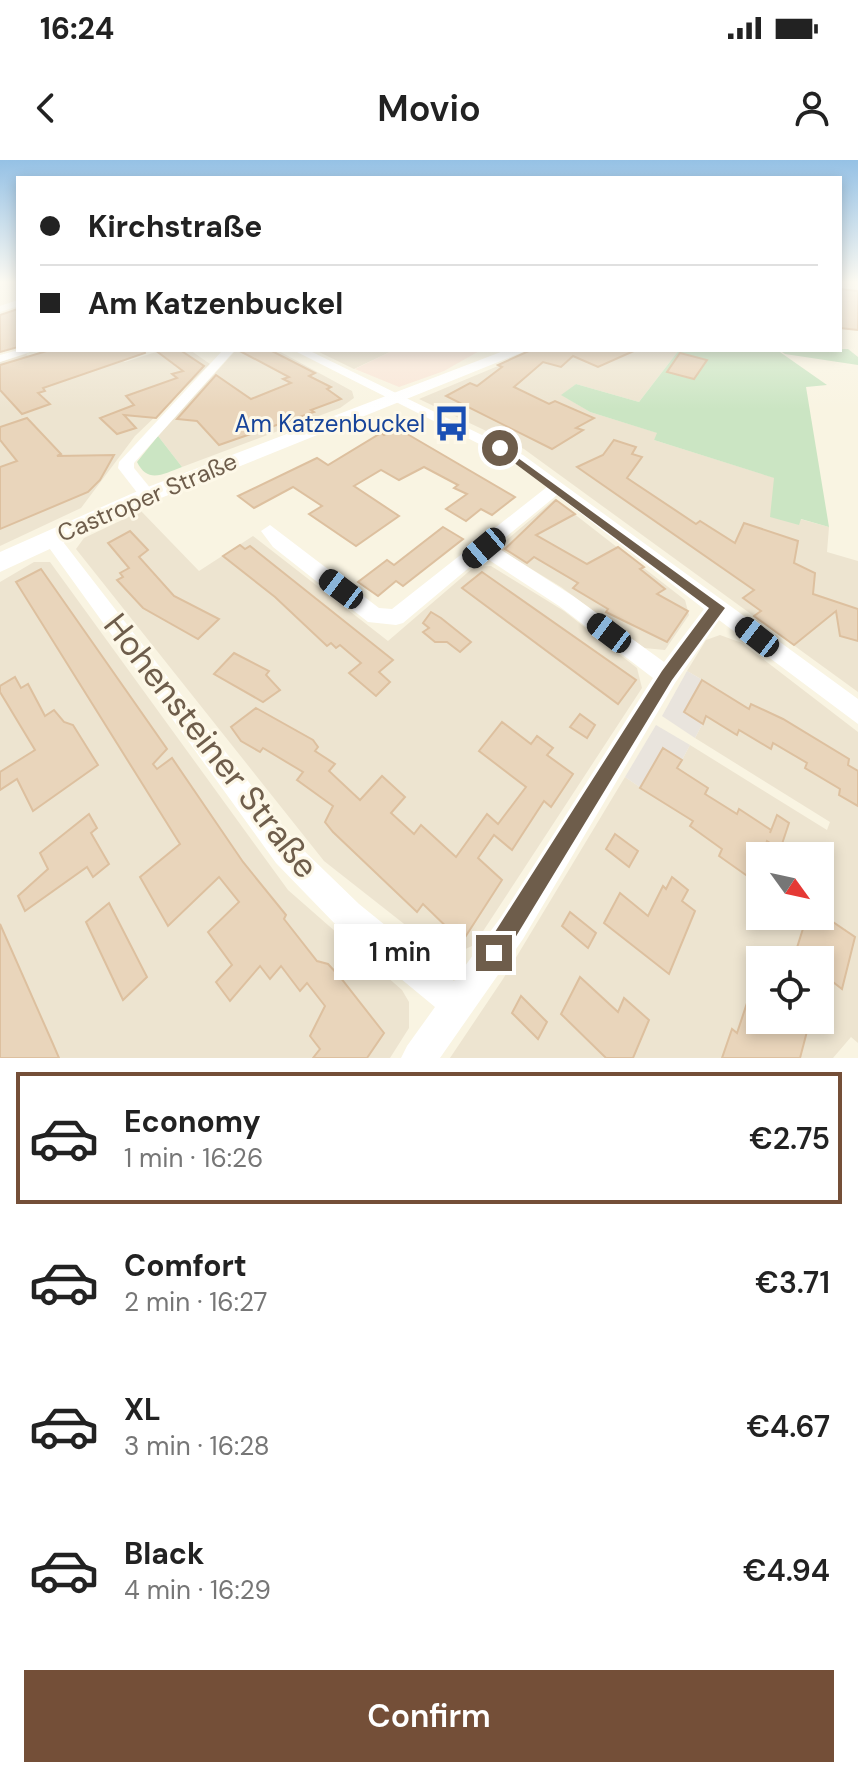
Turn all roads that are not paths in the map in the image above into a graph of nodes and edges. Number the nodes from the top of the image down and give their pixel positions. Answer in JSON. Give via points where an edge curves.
{"nodes":[{"id":1,"x":23,"y":352,"type":"edge"},
{"id":2,"x":227,"y":352,"type":"edge"},
{"id":3,"x":303,"y":352,"type":"edge"},
{"id":4,"x":515,"y":352,"type":"edge"},
{"id":5,"x":0,"y":359,"type":"edge"},
{"id":6,"x":394,"y":397,"type":"junction"},
{"id":7,"x":558,"y":486,"type":"junction"},
{"id":8,"x":148,"y":495,"type":"junction"},
{"id":9,"x":270,"y":531,"type":"dead end"},
{"id":10,"x":51,"y":538,"type":"junction"},
{"id":11,"x":484,"y":548,"type":"junction"},
{"id":12,"x":0,"y":563,"type":"edge"},
{"id":13,"x":718,"y":608,"type":"junction"},
{"id":14,"x":667,"y":676,"type":"junction"},
{"id":15,"x":858,"y":713,"type":"edge"},
{"id":16,"x":457,"y":1004,"type":"junction"},
{"id":17,"x":419,"y":1058,"type":"edge"}],
"edges":[{"from":1,"to":5,"type":"street"},
{"from":2,"to":8,"type":"street","via":[[127,462],[126,468]]},
{"from":3,"to":6,"type":"street"},
{"from":4,"to":6,"type":"main road","name":"Castroper Straße"},
{"from":6,"to":7,"type":"street","via":[[509,452]]},
{"from":6,"to":8,"type":"main road","name":"Castroper Straße"},
{"from":7,"to":11,"type":"street"},
{"from":7,"to":13,"type":"street"},
{"from":8,"to":10,"type":"main road","name":"Castroper Straße"},
{"from":9,"to":11,"type":"street","via":[[365,608],[386,618],[406,612]]},
{"from":10,"to":12,"type":"main road","name":"Castroper Straße"},
{"from":10,"to":16,"type":"street","name":"Hohensteiner Straße","via":[[286,853],[348,915]]},
{"from":11,"to":14,"type":"street"},
{"from":13,"to":14,"type":"street"},
{"from":13,"to":15,"type":"street"},
{"from":14,"to":16,"type":"street","via":[[512,928]]},
{"from":16,"to":17,"type":"street"}]}
